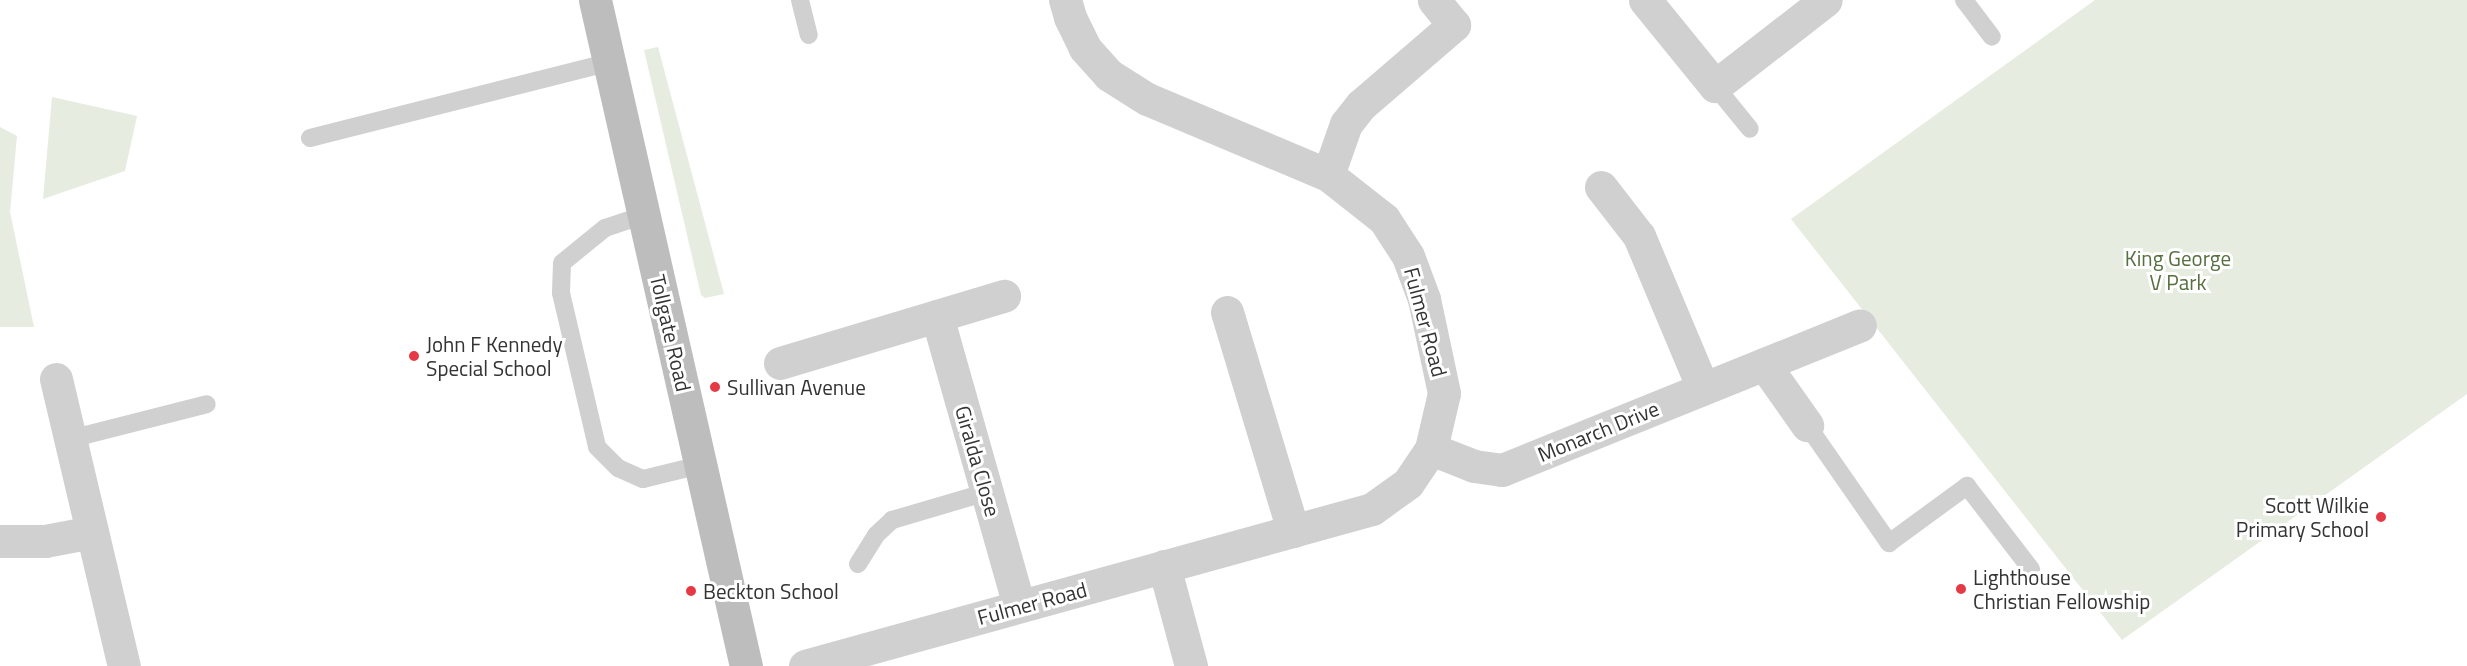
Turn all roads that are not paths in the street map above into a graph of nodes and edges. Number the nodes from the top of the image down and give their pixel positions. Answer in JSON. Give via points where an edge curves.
{"nodes":[{"id":1,"x":595,"y":0,"type":"edge"},
{"id":2,"x":800,"y":0,"type":"edge"},
{"id":3,"x":1065,"y":0,"type":"edge"},
{"id":4,"x":1434,"y":0,"type":"edge"},
{"id":5,"x":1645,"y":0,"type":"edge"},
{"id":6,"x":1826,"y":0,"type":"edge"},
{"id":7,"x":1964,"y":0,"type":"edge"},
{"id":8,"x":809,"y":35,"type":"dead end"},
{"id":9,"x":1992,"y":37,"type":"dead end"},
{"id":10,"x":610,"y":62,"type":"junction"},
{"id":11,"x":1715,"y":86,"type":"junction"},
{"id":12,"x":1750,"y":129,"type":"dead end"},
{"id":13,"x":310,"y":138,"type":"dead end"},
{"id":14,"x":1328,"y":175,"type":"junction"},
{"id":15,"x":1601,"y":187,"type":"dead end"},
{"id":16,"x":644,"y":215,"type":"junction"},
{"id":17,"x":1004,"y":296,"type":"dead end"},
{"id":18,"x":1227,"y":312,"type":"dead end"},
{"id":19,"x":937,"y":316,"type":"junction"},
{"id":20,"x":1860,"y":325,"type":"dead end"},
{"id":21,"x":780,"y":363,"type":"dead end"},
{"id":22,"x":1764,"y":364,"type":"junction"},
{"id":23,"x":56,"y":379,"type":"dead end"},
{"id":24,"x":1703,"y":388,"type":"junction"},
{"id":25,"x":207,"y":404,"type":"dead end"},
{"id":26,"x":1807,"y":425,"type":"joint"},
{"id":27,"x":70,"y":440,"type":"junction"},
{"id":28,"x":1431,"y":449,"type":"junction"},
{"id":29,"x":700,"y":465,"type":"junction"},
{"id":30,"x":987,"y":492,"type":"junction"},
{"id":31,"x":1293,"y":531,"type":"junction"},
{"id":32,"x":93,"y":532,"type":"junction"},
{"id":33,"x":0,"y":541,"type":"edge"},
{"id":34,"x":858,"y":564,"type":"dead end"},
{"id":35,"x":1164,"y":566,"type":"junction"},
{"id":36,"x":2031,"y":569,"type":"dead end"},
{"id":37,"x":1019,"y":606,"type":"junction"},
{"id":38,"x":124,"y":666,"type":"edge"},
{"id":39,"x":746,"y":666,"type":"edge"},
{"id":40,"x":805,"y":666,"type":"edge"},
{"id":41,"x":1191,"y":666,"type":"edge"}],
"edges":[{"from":1,"to":10,"type":"street","name":"Tollgate Road"},
{"from":2,"to":8,"type":"lane"},
{"from":3,"to":14,"type":"street","name":"Fulmer Road","via":[[1085,48],[1109,75],[1147,99]]},
{"from":4,"to":14,"type":"street","via":[[1454,25],[1361,105],[1346,124]]},
{"from":5,"to":11,"type":"street"},
{"from":6,"to":11,"type":"street"},
{"from":7,"to":9,"type":"lane"},
{"from":10,"to":13,"type":"lane"},
{"from":10,"to":16,"type":"street","name":"Tollgate Road"},
{"from":11,"to":12,"type":"lane"},
{"from":14,"to":28,"type":"street","name":"Fulmer Road","via":[[1384,219],[1408,256],[1424,299],[1444,393]]},
{"from":15,"to":24,"type":"street","via":[[1640,236]]},
{"from":16,"to":29,"type":"street","name":"Tollgate Road"},
{"from":16,"to":29,"type":"lane","via":[[604,228],[562,263],[561,293],[597,447],[618,468],[644,479]]},
{"from":17,"to":19,"type":"street"},
{"from":18,"to":31,"type":"street"},
{"from":19,"to":21,"type":"street"},
{"from":19,"to":30,"type":"street","name":"Giralda Close"},
{"from":20,"to":22,"type":"street","name":"Monarch Drive"},
{"from":22,"to":24,"type":"street","name":"Monarch Drive"},
{"from":22,"to":26,"type":"street"},
{"from":23,"to":27,"type":"street"},
{"from":24,"to":28,"type":"street","name":"Monarch Drive","via":[[1502,470],[1473,466]]},
{"from":25,"to":27,"type":"lane"},
{"from":26,"to":36,"type":"lane","via":[[1889,543],[1967,486]]},
{"from":27,"to":32,"type":"street"},
{"from":28,"to":31,"type":"street","name":"Fulmer Road","via":[[1408,483],[1372,509]]},
{"from":29,"to":39,"type":"street","name":"Tollgate Road"},
{"from":30,"to":34,"type":"lane","via":[[892,520],[876,535]]},
{"from":30,"to":37,"type":"street","name":"Giralda Close"},
{"from":31,"to":35,"type":"street","name":"Fulmer Road"},
{"from":32,"to":33,"type":"street","via":[[45,541]]},
{"from":32,"to":38,"type":"street"},
{"from":35,"to":37,"type":"street","name":"Fulmer Road"},
{"from":35,"to":41,"type":"street"},
{"from":37,"to":40,"type":"street","name":"Fulmer Road"}]}
